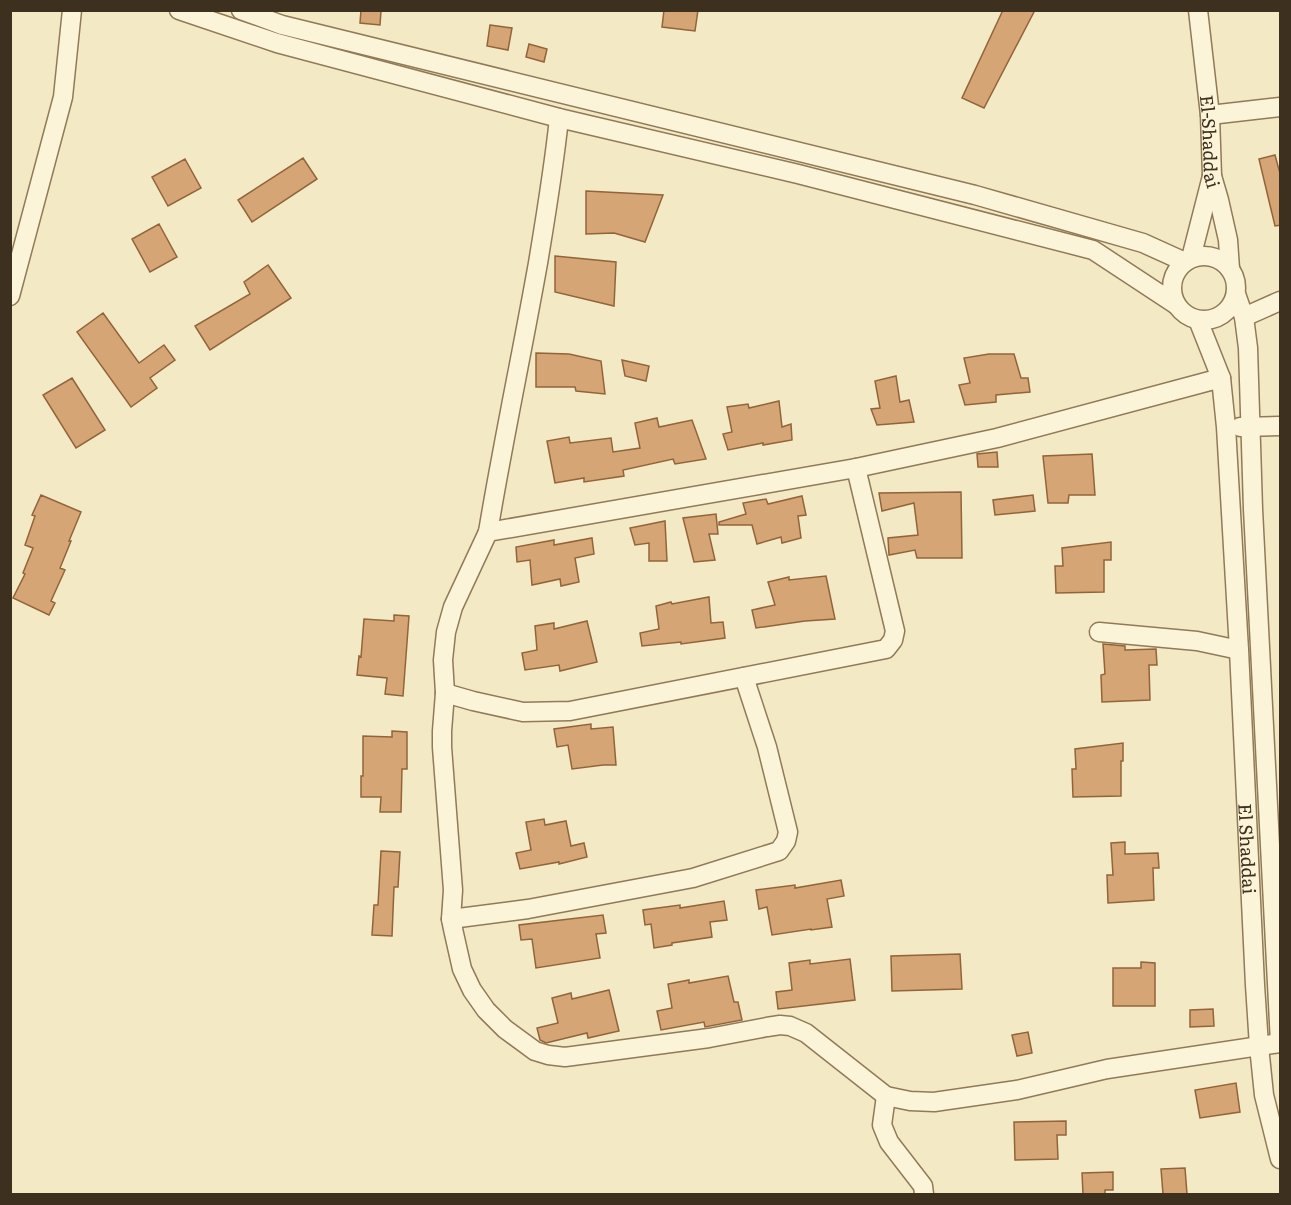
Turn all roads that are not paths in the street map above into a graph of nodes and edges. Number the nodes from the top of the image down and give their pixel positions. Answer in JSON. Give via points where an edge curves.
{"nodes":[{"id":1,"x":72,"y":10,"type":"edge"},
{"id":2,"x":179,"y":10,"type":"edge"},
{"id":3,"x":242,"y":10,"type":"edge"},
{"id":4,"x":1198,"y":10,"type":"edge"},
{"id":5,"x":282,"y":25,"type":"junction"},
{"id":6,"x":277,"y":43,"type":"junction"},
{"id":7,"x":1281,"y":107,"type":"edge"},
{"id":8,"x":1210,"y":115,"type":"junction"},
{"id":9,"x":559,"y":118,"type":"junction"},
{"id":10,"x":803,"y":153,"type":"junction"},
{"id":11,"x":798,"y":174,"type":"junction"},
{"id":12,"x":1212,"y":176,"type":"junction"},
{"id":13,"x":1188,"y":260,"type":"junction"},
{"id":14,"x":1230,"y":269,"type":"junction"},
{"id":15,"x":12,"y":286,"type":"edge"},
{"id":16,"x":1236,"y":294,"type":"junction"},
{"id":17,"x":1281,"y":301,"type":"edge"},
{"id":18,"x":1175,"y":303,"type":"junction"},
{"id":19,"x":1244,"y":317,"type":"junction"},
{"id":20,"x":1198,"y":320,"type":"junction"},
{"id":21,"x":1221,"y":378,"type":"junction"},
{"id":22,"x":1281,"y":426,"type":"edge"},
{"id":23,"x":1226,"y":427,"type":"junction"},
{"id":24,"x":1252,"y":427,"type":"junction"},
{"id":25,"x":856,"y":468,"type":"junction"},
{"id":26,"x":488,"y":532,"type":"junction"},
{"id":27,"x":1099,"y":632,"type":"dead end"},
{"id":28,"x":1239,"y":650,"type":"junction"},
{"id":29,"x":744,"y":677,"type":"junction"},
{"id":30,"x":445,"y":693,"type":"junction"},
{"id":31,"x":1272,"y":698,"type":"edge"},
{"id":32,"x":1242,"y":699,"type":"junction"},
{"id":33,"x":1277,"y":898,"type":"edge"},
{"id":34,"x":451,"y":919,"type":"junction"},
{"id":35,"x":1280,"y":1043,"type":"edge"},
{"id":36,"x":1259,"y":1046,"type":"junction"},
{"id":37,"x":886,"y":1096,"type":"junction"},
{"id":38,"x":1281,"y":1159,"type":"edge"},
{"id":39,"x":924,"y":1194,"type":"edge"}],
"edges":[{"from":1,"to":15,"type":"street","via":[[63,97]]},
{"from":2,"to":6,"type":"street"},
{"from":3,"to":5,"type":"street"},
{"from":4,"to":8,"type":"street","name":"El-Shaddai"},
{"from":5,"to":6,"type":"street"},
{"from":5,"to":10,"type":"street"},
{"from":6,"to":9,"type":"street"},
{"from":7,"to":8,"type":"street"},
{"from":8,"to":12,"type":"street","name":"El-Shaddai"},
{"from":9,"to":11,"type":"street"},
{"from":9,"to":26,"type":"street","via":[[555,165]]},
{"from":10,"to":11,"type":"street"},
{"from":10,"to":13,"type":"street","via":[[975,195],[1143,243]]},
{"from":11,"to":18,"type":"street","via":[[1093,250]]},
{"from":12,"to":13,"type":"street"},
{"from":12,"to":14,"type":"street","name":"El-Shaddai","via":[[1228,240]]},
{"from":13,"to":14,"type":"street","via":[[1213,257]]},
{"from":13,"to":18,"type":"street","via":[[1173,276]]},
{"from":14,"to":16,"type":"street"},
{"from":16,"to":19,"type":"street"},
{"from":16,"to":20,"type":"street","via":[[1226,312],[1208,321]]},
{"from":17,"to":19,"type":"street"},
{"from":18,"to":20,"type":"street"},
{"from":19,"to":24,"type":"street"},
{"from":20,"to":21,"type":"street","name":"El Shaddai"},
{"from":21,"to":23,"type":"street","name":"El Shaddai"},
{"from":21,"to":25,"type":"street","via":[[997,438]]},
{"from":22,"to":24,"type":"street"},
{"from":23,"to":24,"type":"street"},
{"from":23,"to":28,"type":"street","name":"El Shaddai"},
{"from":24,"to":31,"type":"street","via":[[1254,520]]},
{"from":25,"to":26,"type":"street"},
{"from":25,"to":29,"type":"street","via":[[895,631],[893,640],[886,649]]},
{"from":26,"to":30,"type":"street","via":[[453,607],[446,632]]},
{"from":27,"to":28,"type":"street","via":[[1197,641]]},
{"from":28,"to":32,"type":"street","name":"El Shaddai"},
{"from":29,"to":30,"type":"street","via":[[570,711],[523,712]]},
{"from":29,"to":34,"type":"street","via":[[767,747],[788,832],[779,851],[693,878],[528,909]]},
{"from":30,"to":34,"type":"street","via":[[442,731],[453,890]]},
{"from":31,"to":32,"type":"street"},
{"from":31,"to":33,"type":"street"},
{"from":32,"to":36,"type":"street","name":"El Shaddai"},
{"from":33,"to":35,"type":"street"},
{"from":34,"to":37,"type":"street","via":[[462,969],[472,990],[505,1029],[535,1051],[565,1057],[790,1026],[806,1033]]},
{"from":35,"to":36,"type":"street"},
{"from":36,"to":37,"type":"street","via":[[1107,1069],[1017,1090],[934,1102]]},
{"from":36,"to":38,"type":"street","name":"El Shaddai","via":[[1264,1095]]},
{"from":37,"to":39,"type":"street","via":[[882,1125],[889,1142],[923,1186]]}]}
